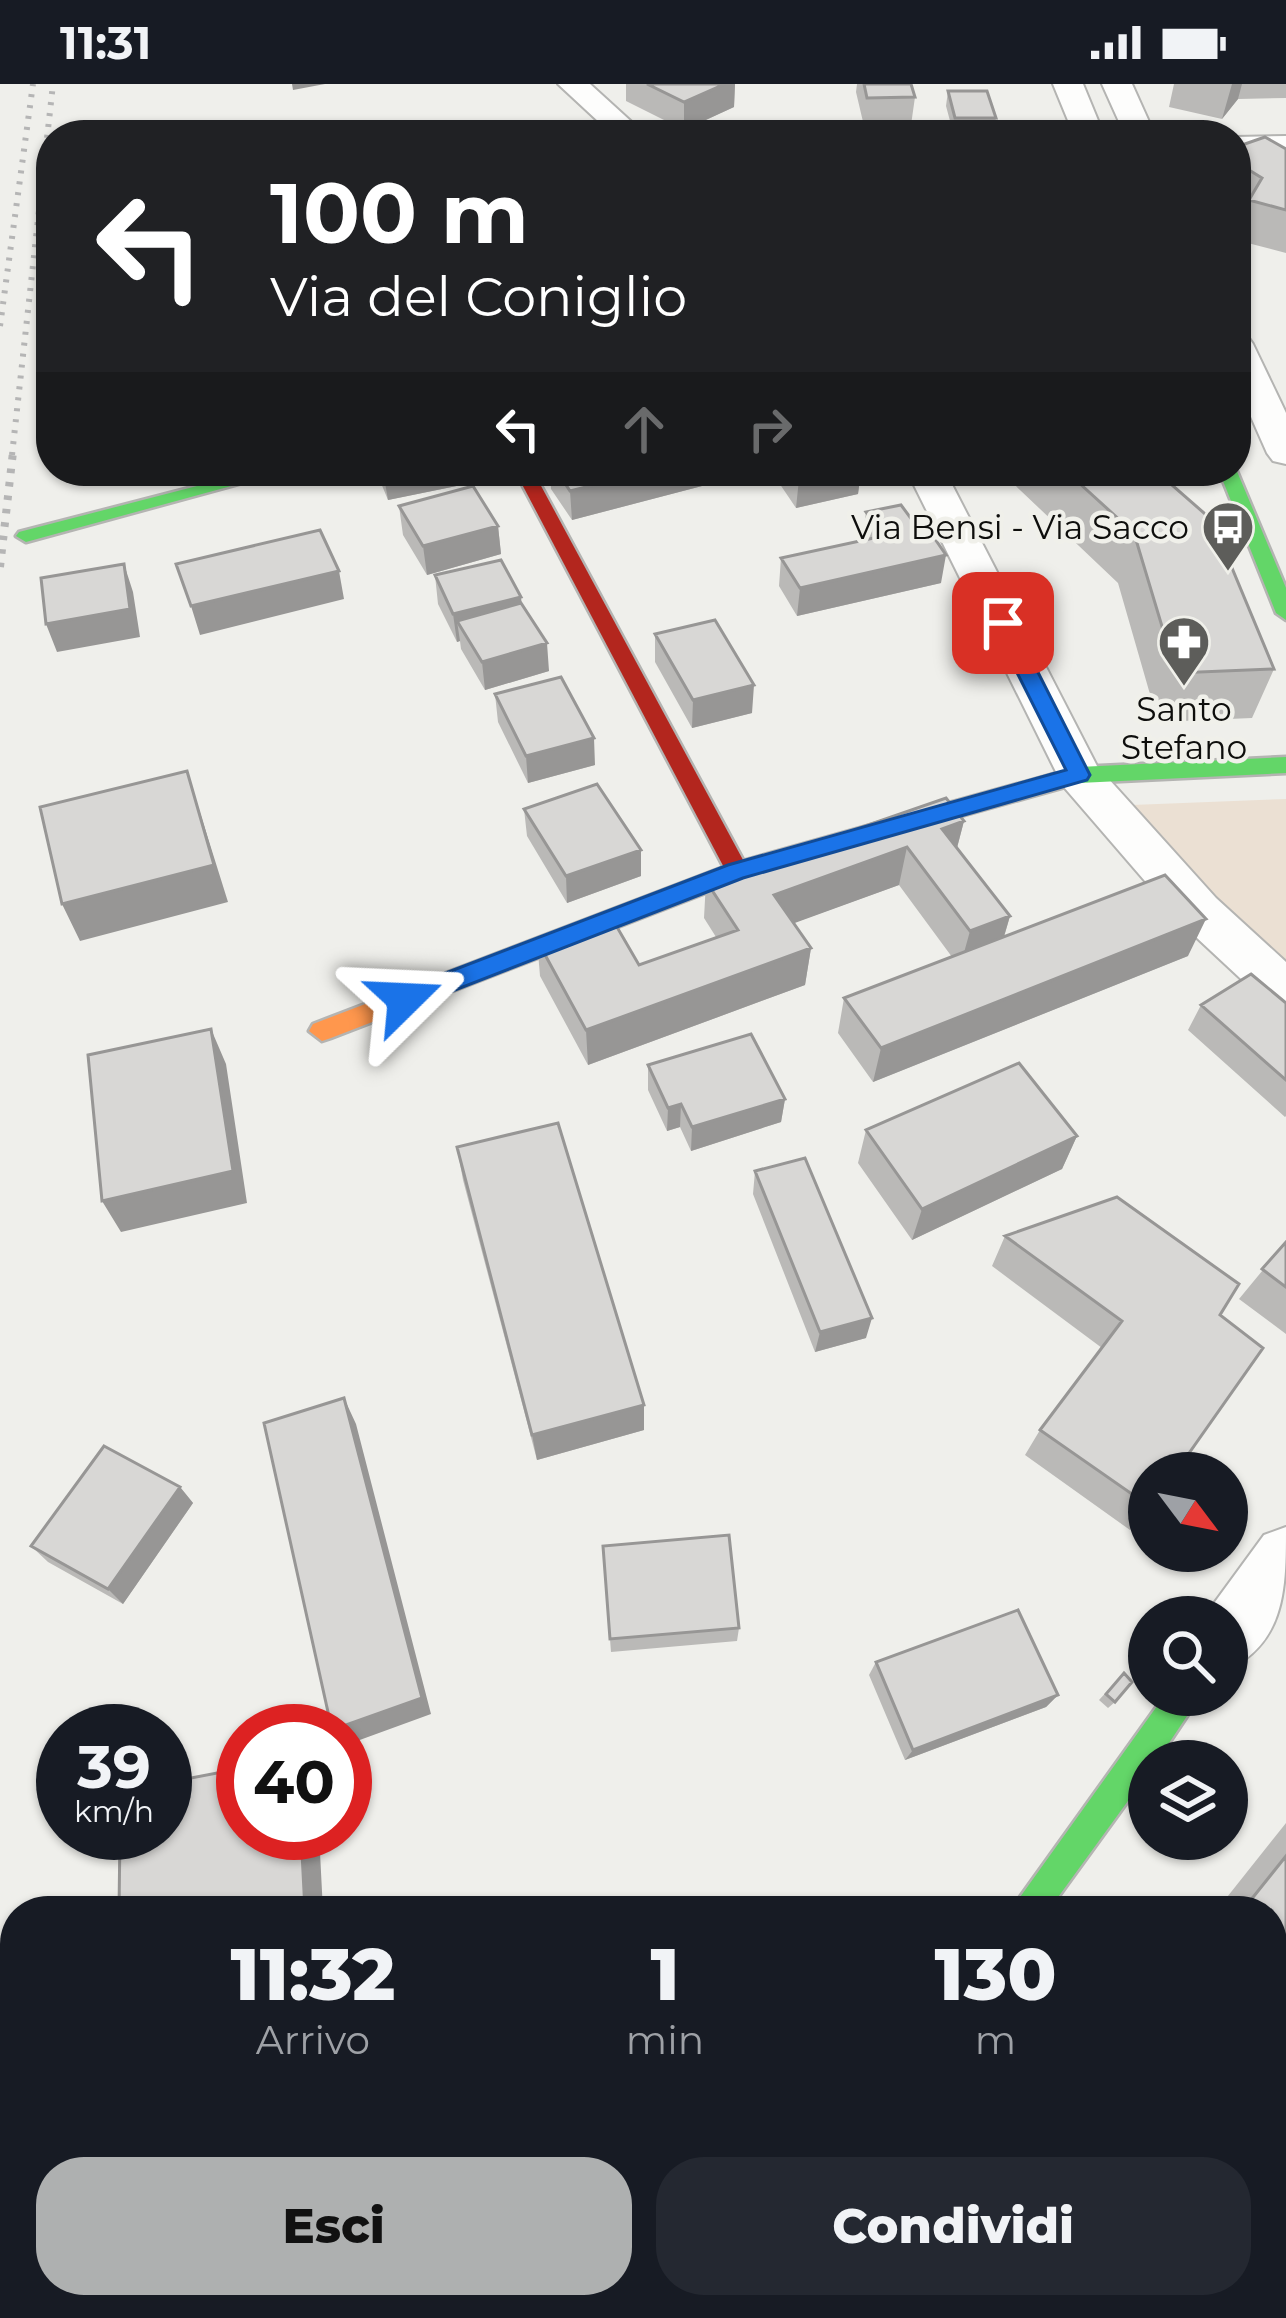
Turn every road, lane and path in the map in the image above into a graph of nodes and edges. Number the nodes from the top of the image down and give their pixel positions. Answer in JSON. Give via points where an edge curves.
{"nodes":[{"id":1,"x":573,"y":84,"type":"edge"},
{"id":2,"x":1068,"y":84,"type":"edge"},
{"id":3,"x":1117,"y":84,"type":"edge"},
{"id":4,"x":614,"y":120,"type":"edge"},
{"id":5,"x":1083,"y":120,"type":"edge"},
{"id":6,"x":1133,"y":120,"type":"edge"},
{"id":7,"x":1286,"y":145,"type":"edge"},
{"id":8,"x":1251,"y":146,"type":"edge"},
{"id":9,"x":1251,"y":377,"type":"edge"},
{"id":10,"x":1286,"y":453,"type":"edge"},
{"id":11,"x":219,"y":486,"type":"edge"},
{"id":12,"x":532,"y":486,"type":"edge"},
{"id":13,"x":934,"y":486,"type":"edge"},
{"id":14,"x":1234,"y":486,"type":"edge"},
{"id":15,"x":26,"y":536,"type":"dead end"},
{"id":16,"x":1286,"y":613,"type":"edge"},
{"id":17,"x":1286,"y":765,"type":"edge"},
{"id":18,"x":1079,"y":775,"type":"junction"},
{"id":19,"x":736,"y":872,"type":"junction"},
{"id":20,"x":1286,"y":991,"type":"edge"},
{"id":21,"x":322,"y":1030,"type":"dead end"},
{"id":22,"x":1286,"y":1557,"type":"edge"},
{"id":23,"x":1248,"y":1609,"type":"edge"},
{"id":24,"x":1170,"y":1716,"type":"edge"},
{"id":25,"x":1038,"y":1896,"type":"edge"}],
"edges":[{"from":1,"to":4,"type":"street"},
{"from":2,"to":5,"type":"street"},
{"from":3,"to":6,"type":"street"},
{"from":7,"to":8,"type":"street"},
{"from":9,"to":10,"type":"street"},
{"from":11,"to":15,"type":"street"},
{"from":12,"to":19,"type":"street"},
{"from":13,"to":18,"type":"street"},
{"from":14,"to":16,"type":"street"},
{"from":17,"to":18,"type":"street"},
{"from":18,"to":19,"type":"street"},
{"from":18,"to":20,"type":"street","via":[[1199,911]]},
{"from":19,"to":21,"type":"street"},
{"from":22,"to":23,"type":"street"},
{"from":24,"to":25,"type":"street"}]}
